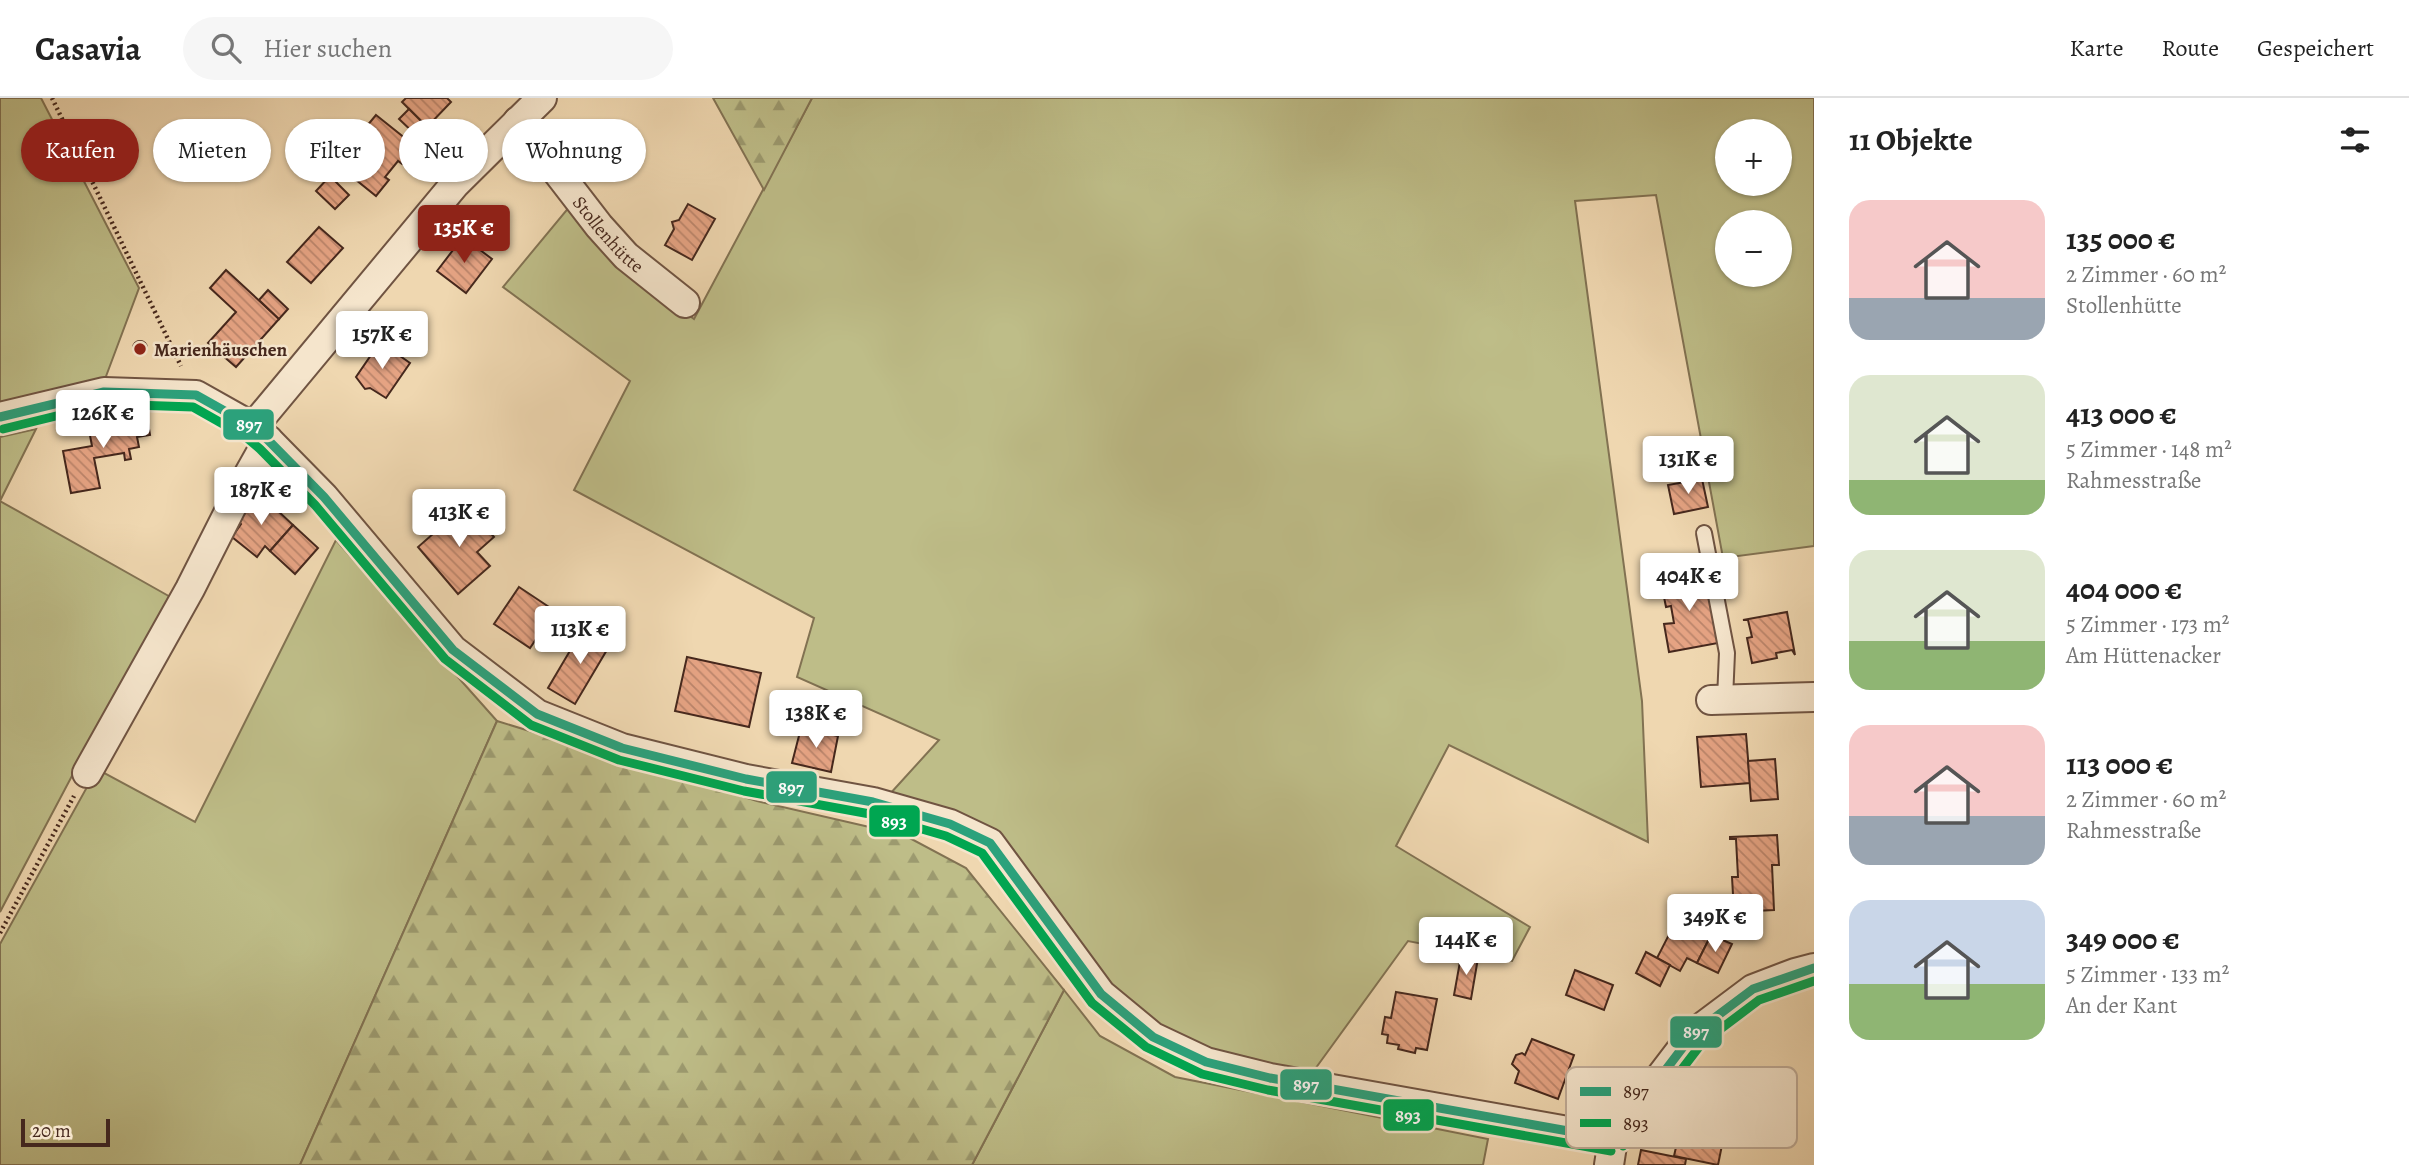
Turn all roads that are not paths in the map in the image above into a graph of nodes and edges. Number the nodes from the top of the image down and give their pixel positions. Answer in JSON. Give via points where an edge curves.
{"nodes":[{"id":1,"x":542,"y":98,"type":"edge"},
{"id":2,"x":520,"y":119,"type":"edge"},
{"id":3,"x":502,"y":137,"type":"edge"},
{"id":4,"x":565,"y":182,"type":"edge"},
{"id":5,"x":685,"y":303,"type":"dead end"},
{"id":6,"x":0,"y":417,"type":"edge"},
{"id":7,"x":261,"y":433,"type":"junction"},
{"id":8,"x":1704,"y":533,"type":"dead end"},
{"id":9,"x":1814,"y":697,"type":"edge"},
{"id":10,"x":1718,"y":699,"type":"joint"},
{"id":11,"x":87,"y":773,"type":"road end"},
{"id":12,"x":1814,"y":968,"type":"edge"},
{"id":13,"x":1670,"y":1067,"type":"edge"},
{"id":14,"x":1566,"y":1142,"type":"edge"},
{"id":15,"x":1592,"y":1148,"type":"edge"},
{"id":16,"x":1611,"y":1152,"type":"edge"}],
"edges":[{"from":1,"to":2,"type":"street"},
{"from":3,"to":7,"type":"street","via":[[455,184]]},
{"from":4,"to":5,"type":"street","name":"Stollenhütte","via":[[626,256]]},
{"from":6,"to":7,"type":"street","via":[[104,392],[196,395]]},
{"from":7,"to":11,"type":"street","via":[[241,488],[190,589]]},
{"from":7,"to":14,"type":"street","via":[[324,497],[453,650],[537,714],[622,748],[746,779],[873,802],[950,824],[990,843],[1101,993],[1153,1037],[1206,1062]]},
{"from":8,"to":10,"type":"lane","via":[[1727,653]]},
{"from":9,"to":10,"type":"street"},
{"from":12,"to":13,"type":"street","via":[[1753,989],[1693,1034]]},
{"from":15,"to":16,"type":"street"}]}
